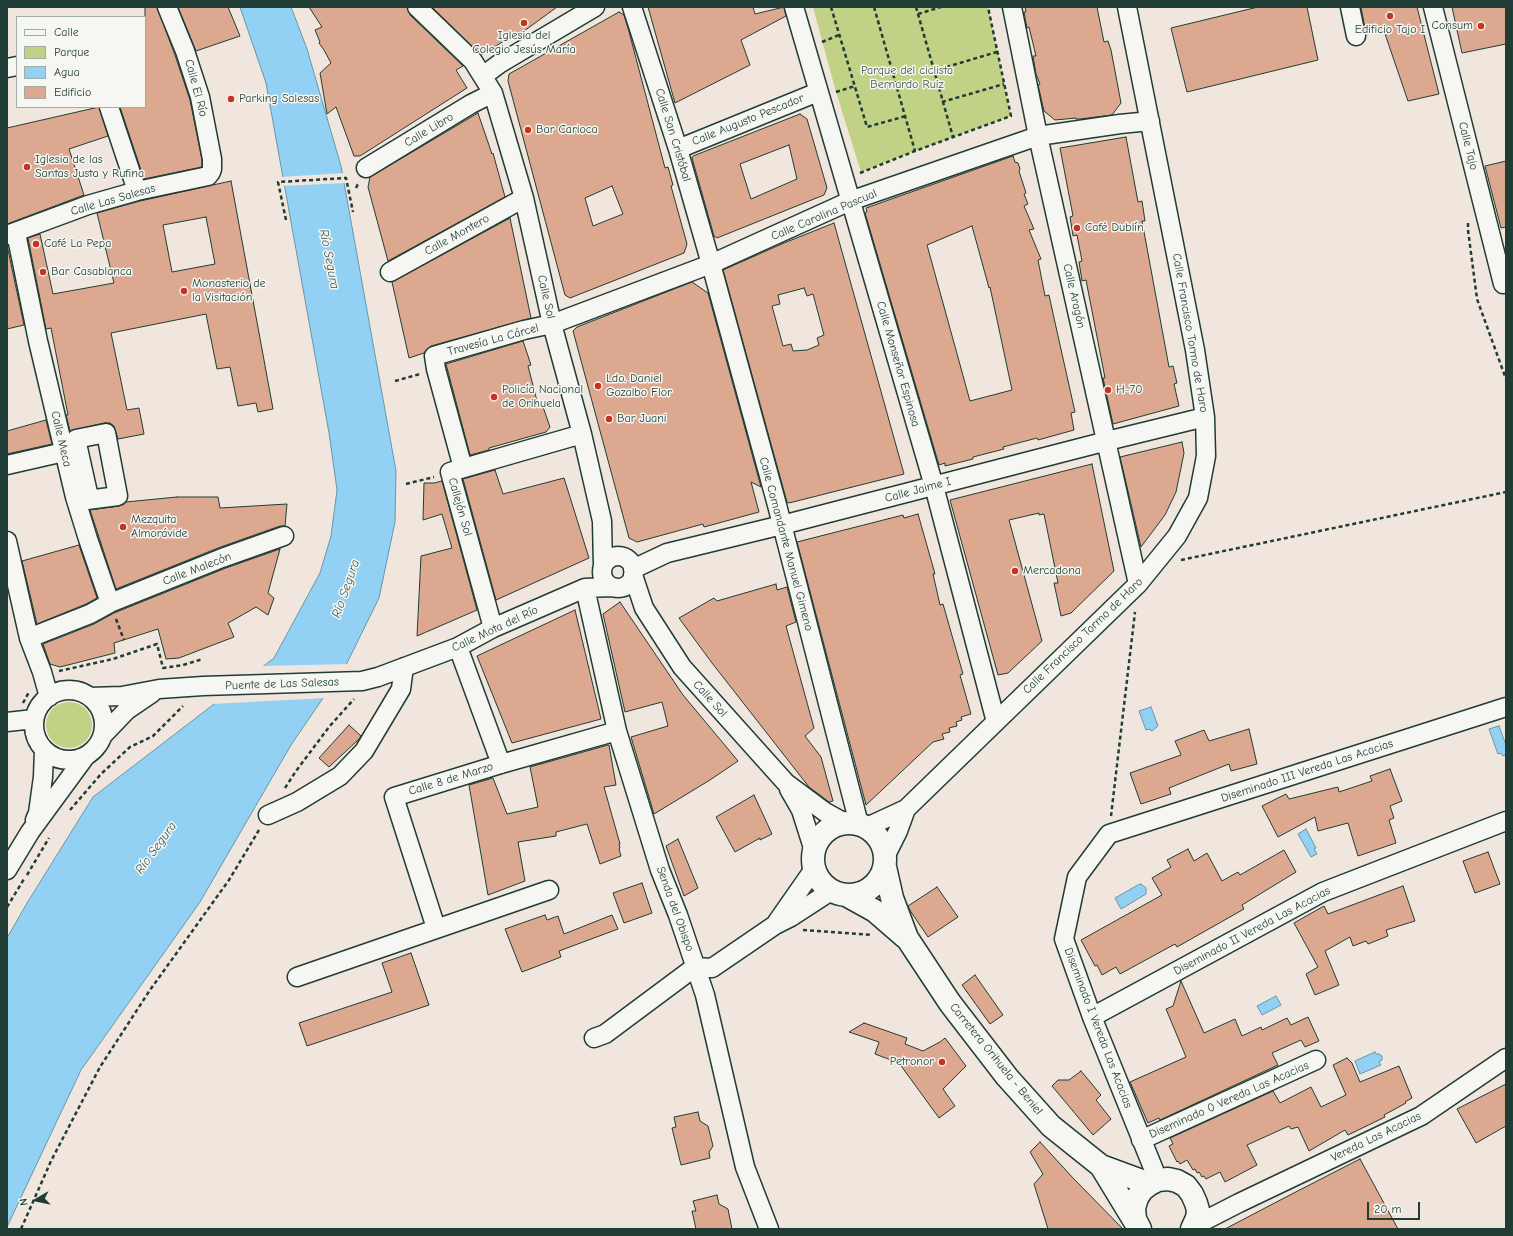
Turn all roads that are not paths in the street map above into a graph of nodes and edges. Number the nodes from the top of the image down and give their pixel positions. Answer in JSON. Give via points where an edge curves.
{"nodes":[{"id":1,"x":167,"y":7,"type":"edge"},
{"id":2,"x":417,"y":7,"type":"edge"},
{"id":3,"x":595,"y":7,"type":"edge"},
{"id":4,"x":632,"y":7,"type":"edge"},
{"id":5,"x":794,"y":7,"type":"edge"},
{"id":6,"x":1012,"y":7,"type":"edge"},
{"id":7,"x":1127,"y":7,"type":"edge"},
{"id":8,"x":1350,"y":7,"type":"edge"},
{"id":9,"x":1433,"y":7,"type":"edge"},
{"id":10,"x":1356,"y":36,"type":"dead end"},
{"id":11,"x":483,"y":76,"type":"junction"},
{"id":12,"x":818,"y":92,"type":"junction"},
{"id":13,"x":493,"y":93,"type":"junction"},
{"id":14,"x":109,"y":108,"type":"edge"},
{"id":15,"x":1150,"y":121,"type":"junction"},
{"id":16,"x":1038,"y":136,"type":"junction"},
{"id":17,"x":678,"y":149,"type":"junction"},
{"id":18,"x":366,"y":168,"type":"dead end"},
{"id":19,"x":211,"y":172,"type":"joint"},
{"id":20,"x":137,"y":191,"type":"junction"},
{"id":21,"x":524,"y":198,"type":"junction"},
{"id":22,"x":850,"y":201,"type":"junction"},
{"id":23,"x":11,"y":234,"type":"edge"},
{"id":24,"x":711,"y":264,"type":"junction"},
{"id":25,"x":390,"y":272,"type":"dead end"},
{"id":26,"x":1503,"y":284,"type":"dead end"},
{"id":27,"x":552,"y":324,"type":"junction"},
{"id":28,"x":1205,"y":417,"type":"junction"},
{"id":29,"x":582,"y":434,"type":"junction"},
{"id":30,"x":1107,"y":441,"type":"junction"},
{"id":31,"x":64,"y":452,"type":"junction"},
{"id":32,"x":7,"y":465,"type":"edge"},
{"id":33,"x":456,"y":470,"type":"junction"},
{"id":34,"x":934,"y":486,"type":"junction"},
{"id":35,"x":602,"y":521,"type":"junction"},
{"id":36,"x":782,"y":525,"type":"junction"},
{"id":37,"x":284,"y":536,"type":"dead end"},
{"id":38,"x":7,"y":541,"type":"edge"},
{"id":39,"x":630,"y":567,"type":"junction"},
{"id":40,"x":602,"y":569,"type":"junction"},
{"id":41,"x":1138,"y":584,"type":"junction"},
{"id":42,"x":615,"y":587,"type":"junction"},
{"id":43,"x":585,"y":588,"type":"junction"},
{"id":44,"x":110,"y":603,"type":"junction"},
{"id":45,"x":644,"y":608,"type":"junction"},
{"id":46,"x":493,"y":628,"type":"junction"},
{"id":47,"x":29,"y":638,"type":"junction"},
{"id":48,"x":458,"y":647,"type":"junction"},
{"id":49,"x":404,"y":667,"type":"junction"},
{"id":50,"x":370,"y":679,"type":"joint"},
{"id":51,"x":159,"y":689,"type":"junction"},
{"id":52,"x":49,"y":697,"type":"junction"},
{"id":53,"x":90,"y":697,"type":"junction"},
{"id":54,"x":1506,"y":707,"type":"edge"},
{"id":55,"x":34,"y":719,"type":"junction"},
{"id":56,"x":7,"y":722,"type":"edge"},
{"id":57,"x":996,"y":722,"type":"junction"},
{"id":58,"x":617,"y":731,"type":"junction"},
{"id":59,"x":104,"y":734,"type":"junction"},
{"id":60,"x":44,"y":750,"type":"junction"},
{"id":61,"x":85,"y":757,"type":"junction"},
{"id":62,"x":501,"y":764,"type":"junction"},
{"id":63,"x":786,"y":783,"type":"junction"},
{"id":64,"x":906,"y":810,"type":"junction"},
{"id":65,"x":268,"y":815,"type":"road end"},
{"id":66,"x":1506,"y":821,"type":"edge"},
{"id":67,"x":857,"y":825,"type":"junction"},
{"id":68,"x":30,"y":832,"type":"junction"},
{"id":69,"x":1109,"y":834,"type":"joint"},
{"id":70,"x":814,"y":860,"type":"junction"},
{"id":71,"x":885,"y":862,"type":"junction"},
{"id":72,"x":7,"y":870,"type":"edge"},
{"id":73,"x":550,"y":890,"type":"dead end"},
{"id":74,"x":839,"y":893,"type":"junction"},
{"id":75,"x":775,"y":925,"type":"junction"},
{"id":76,"x":436,"y":928,"type":"junction"},
{"id":77,"x":907,"y":938,"type":"junction"},
{"id":78,"x":695,"y":966,"type":"junction"},
{"id":79,"x":297,"y":976,"type":"dead end"},
{"id":80,"x":1092,"y":1017,"type":"junction"},
{"id":81,"x":594,"y":1038,"type":"dead end"},
{"id":82,"x":1506,"y":1058,"type":"edge"},
{"id":83,"x":1316,"y":1060,"type":"dead end"},
{"id":84,"x":1141,"y":1140,"type":"junction"},
{"id":85,"x":1101,"y":1166,"type":"junction"},
{"id":86,"x":1154,"y":1182,"type":"junction"},
{"id":87,"x":1196,"y":1203,"type":"junction"},
{"id":88,"x":1238,"y":1203,"type":"junction"},
{"id":89,"x":1193,"y":1228,"type":"edge"},
{"id":90,"x":769,"y":1229,"type":"edge"},
{"id":91,"x":1140,"y":1229,"type":"edge"}],
"edges":[{"from":1,"to":19,"type":"street","name":"Calle El Río","via":[[200,97],[212,158]]},
{"from":2,"to":11,"type":"street","name":"Calle Sol","via":[[473,61]]},
{"from":3,"to":11,"type":"street"},
{"from":4,"to":17,"type":"street","name":"Calle San Cristóbal"},
{"from":5,"to":12,"type":"street","name":"Calle Monseñor Espinosa"},
{"from":6,"to":16,"type":"street","name":"Calle Aragón"},
{"from":7,"to":15,"type":"street","name":"Calle Francisco Tormo de Haro"},
{"from":8,"to":10,"type":"street"},
{"from":9,"to":26,"type":"street","name":"Calle Tajo"},
{"from":11,"to":13,"type":"street","name":"Calle Sol"},
{"from":12,"to":17,"type":"street","name":"Calle Augusto Pescador"},
{"from":12,"to":22,"type":"street","name":"Calle Monseñor Espinosa"},
{"from":13,"to":18,"type":"street","name":"Calle Libro"},
{"from":13,"to":21,"type":"street","name":"Calle Sol"},
{"from":14,"to":20,"type":"street"},
{"from":15,"to":16,"type":"street","name":"Calle Carolina Pascual"},
{"from":15,"to":28,"type":"street","name":"Calle Francisco Tormo de Haro","via":[[1196,350]]},
{"from":16,"to":22,"type":"street","name":"Calle Carolina Pascual"},
{"from":16,"to":30,"type":"street","name":"Calle Aragón"},
{"from":17,"to":24,"type":"street","name":"Calle San Cristóbal"},
{"from":19,"to":20,"type":"street","name":"Calle Las Salesas","via":[[208,176]]},
{"from":20,"to":23,"type":"street","name":"Calle Las Salesas","via":[[88,205]]},
{"from":21,"to":25,"type":"street","name":"Calle Montero"},
{"from":21,"to":27,"type":"street","name":"Calle Sol"},
{"from":22,"to":24,"type":"street","name":"Calle Carolina Pascual"},
{"from":22,"to":34,"type":"street","name":"Calle Monseñor Espinosa"},
{"from":23,"to":31,"type":"street","name":"Calle Meca"},
{"from":24,"to":27,"type":"street","name":"Calle Carolina Pascual"},
{"from":24,"to":36,"type":"street","name":"Calle Comandante Manuel Gimeno"},
{"from":27,"to":29,"type":"street","name":"Calle Sol"},
{"from":27,"to":33,"type":"street","name":"Travesía La Cárcel","via":[[524,330],[435,362]]},
{"from":28,"to":30,"type":"street","name":"Calle Jaime I"},
{"from":28,"to":41,"type":"street","name":"Calle Francisco Tormo de Haro","via":[[1206,456],[1198,498],[1177,536]]},
{"from":29,"to":33,"type":"street","name":"Callejón Sol"},
{"from":29,"to":35,"type":"street","name":"Calle Sol"},
{"from":30,"to":34,"type":"street","name":"Calle Jaime I"},
{"from":30,"to":41,"type":"street","name":"Calle Aragón"},
{"from":31,"to":32,"type":"street"},
{"from":31,"to":44,"type":"street","name":"Calle Meca","via":[[88,539]]},
{"from":33,"to":46,"type":"street","name":"Callejón Sol"},
{"from":34,"to":36,"type":"street","name":"Calle Jaime I"},
{"from":34,"to":57,"type":"street","name":"Calle Monseñor Espinosa"},
{"from":35,"to":39,"type":"street","name":"Calle Sol"},
{"from":35,"to":40,"type":"street","name":"Calle Sol"},
{"from":36,"to":39,"type":"street","name":"Calle Jaime I","via":[[667,553]]},
{"from":36,"to":67,"type":"street","name":"Calle Comandante Manuel Gimeno"},
{"from":37,"to":44,"type":"street","name":"Calle Malecón"},
{"from":38,"to":47,"type":"street"},
{"from":39,"to":40,"type":"street","via":[[613,557]]},
{"from":39,"to":42,"type":"street","via":[[628,584]]},
{"from":39,"to":45,"type":"street","name":"Calle Sol"},
{"from":40,"to":42,"type":"street","via":[[605,581]]},
{"from":40,"to":43,"type":"street","name":"Calle Mota del Río"},
{"from":41,"to":57,"type":"street","name":"Calle Francisco Tormo de Haro"},
{"from":42,"to":43,"type":"street","name":"Calle Mota del Río"},
{"from":42,"to":45,"type":"street","name":"Calle Sol"},
{"from":43,"to":46,"type":"street","name":"Calle Mota del Río"},
{"from":43,"to":58,"type":"street","name":"Senda del Obispo"},
{"from":44,"to":47,"type":"street","name":"Calle Malecón","via":[[90,614]]},
{"from":45,"to":63,"type":"street","name":"Calle Sol","via":[[682,668]]},
{"from":46,"to":48,"type":"street","name":"Calle Mota del Río"},
{"from":47,"to":52,"type":"street"},
{"from":48,"to":49,"type":"street","name":"Calle Mota del Río"},
{"from":48,"to":62,"type":"street"},
{"from":49,"to":50,"type":"street","name":"Calle Mota del Río"},
{"from":49,"to":65,"type":"street","via":[[401,689],[364,751],[340,776],[297,802]]},
{"from":50,"to":51,"type":"street","name":"Puente de Las Salesas"},
{"from":51,"to":53,"type":"street","via":[[122,696]]},
{"from":51,"to":59,"type":"street","via":[[127,710]]},
{"from":52,"to":53,"type":"street","via":[[69,690]]},
{"from":52,"to":55,"type":"street","via":[[42,703]]},
{"from":53,"to":59,"type":"street","via":[[102,713]]},
{"from":54,"to":69,"type":"street","name":"Diseminado III Vereda Las Acacias"},
{"from":55,"to":56,"type":"street"},
{"from":55,"to":60,"type":"street","via":[[34,731]]},
{"from":57,"to":64,"type":"street","name":"Calle Francisco Tormo de Haro"},
{"from":58,"to":62,"type":"street","name":"Calle 8 de Marzo"},
{"from":58,"to":78,"type":"street","name":"Senda del Obispo","via":[[660,870]]},
{"from":59,"to":61,"type":"street","via":[[100,743]]},
{"from":60,"to":61,"type":"street","via":[[52,757],[63,760]]},
{"from":60,"to":68,"type":"street","via":[[38,814]]},
{"from":61,"to":68,"type":"street"},
{"from":62,"to":76,"type":"street","name":"Calle 8 de Marzo","via":[[394,796]]},
{"from":63,"to":67,"type":"street","via":[[825,812]]},
{"from":63,"to":70,"type":"street","via":[[801,810]]},
{"from":64,"to":67,"type":"street","name":"Calle Francisco Tormo de Haro"},
{"from":64,"to":71,"type":"street","name":"Calle Francisco Tormo de Haro"},
{"from":66,"to":80,"type":"street","name":"Diseminado II Vereda Las Acacias","via":[[1323,892]]},
{"from":67,"to":70,"type":"main road","via":[[834,826],[825,832],[818,840]]},
{"from":67,"to":71,"type":"main road","via":[[878,836],[883,846]]},
{"from":68,"to":72,"type":"street"},
{"from":69,"to":80,"type":"street","name":"Diseminado I Vereda Las Acacias","via":[[1077,877],[1064,939]]},
{"from":70,"to":74,"type":"main road","via":[[818,878],[824,885]]},
{"from":70,"to":75,"type":"street"},
{"from":71,"to":74,"type":"main road","via":[[881,876],[867,891],[858,895]]},
{"from":71,"to":77,"type":"main road","name":"Carretera Orihuela - Beniel","via":[[892,898]]},
{"from":73,"to":76,"type":"street"},
{"from":74,"to":75,"type":"street"},
{"from":74,"to":77,"type":"main road","name":"Carretera Orihuela - Beniel","via":[[875,911]]},
{"from":75,"to":78,"type":"street","via":[[712,968]]},
{"from":76,"to":79,"type":"street"},
{"from":77,"to":85,"type":"main road","name":"Carretera Orihuela - Beniel","via":[[950,1003],[1007,1077],[1051,1126]]},
{"from":78,"to":81,"type":"street","via":[[605,1034]]},
{"from":78,"to":90,"type":"street","name":"Senda del Obispo","via":[[705,995],[745,1167]]},
{"from":80,"to":84,"type":"street","name":"Diseminado I Vereda Las Acacias"},
{"from":82,"to":88,"type":"street","name":"Vereda Las Acacias","via":[[1421,1116]]},
{"from":83,"to":84,"type":"street","name":"Diseminado 0 Vereda Las Acacias"},
{"from":84,"to":86,"type":"street","name":"Diseminado I Vereda Las Acacias"},
{"from":85,"to":86,"type":"main road","name":"Carretera Orihuela - Beniel"},
{"from":85,"to":91,"type":"main road","name":"Carretera Orihuela - Beniel"},
{"from":86,"to":87,"type":"main road","name":"Carretera Orihuela - Beniel","via":[[1168,1180],[1186,1186]]},
{"from":86,"to":91,"type":"main road","via":[[1142,1190],[1134,1208],[1135,1219]]},
{"from":87,"to":88,"type":"street","name":"Vereda Las Acacias"},
{"from":87,"to":89,"type":"main road","via":[[1198,1210]]},
{"from":88,"to":89,"type":"street","name":"Vereda Las Acacias"}]}
